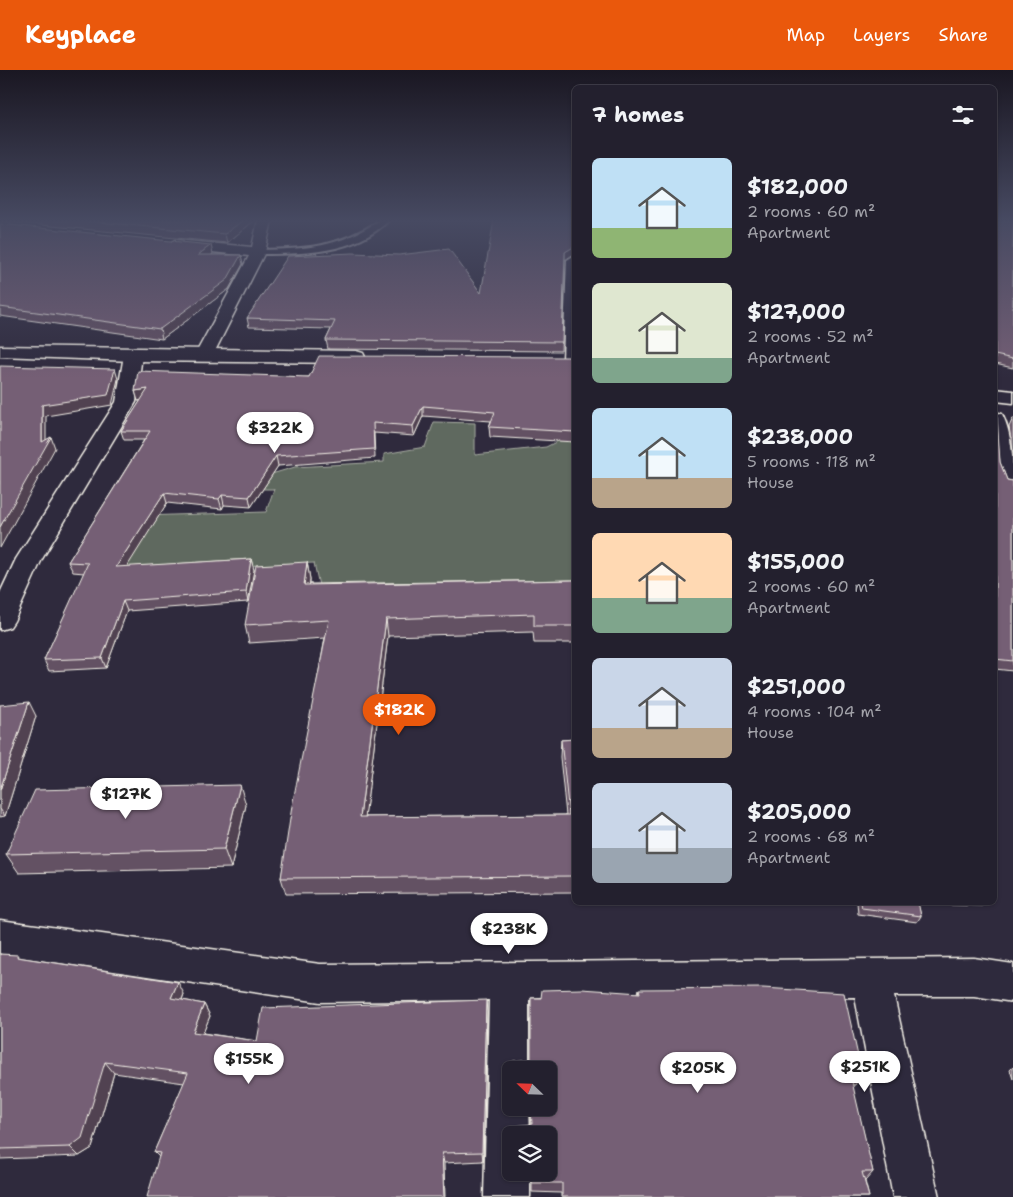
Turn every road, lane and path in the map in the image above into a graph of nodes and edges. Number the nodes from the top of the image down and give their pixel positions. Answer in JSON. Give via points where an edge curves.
{"nodes":[{"id":1,"x":247,"y":273,"type":"edge"},
{"id":2,"x":0,"y":351,"type":"edge"},
{"id":3,"x":133,"y":355,"type":"junction"},
{"id":4,"x":204,"y":355,"type":"junction"},
{"id":5,"x":371,"y":358,"type":"edge"},
{"id":6,"x":553,"y":359,"type":"edge"},
{"id":7,"x":572,"y":359,"type":"edge"},
{"id":8,"x":997,"y":425,"type":"edge"},
{"id":9,"x":1013,"y":483,"type":"edge"},
{"id":10,"x":0,"y":621,"type":"edge"},
{"id":11,"x":0,"y":937,"type":"edge"},
{"id":12,"x":871,"y":978,"type":"junction"},
{"id":13,"x":509,"y":982,"type":"junction"},
{"id":14,"x":1013,"y":983,"type":"edge"},
{"id":15,"x":507,"y":1197,"type":"edge"},
{"id":16,"x":916,"y":1197,"type":"edge"}],
"edges":[{"from":1,"to":4,"type":"street"},
{"from":2,"to":3,"type":"street"},
{"from":3,"to":4,"type":"street"},
{"from":3,"to":10,"type":"street","via":[[126,402],[29,559]]},
{"from":4,"to":5,"type":"street"},
{"from":6,"to":7,"type":"street"},
{"from":8,"to":9,"type":"street"},
{"from":11,"to":13,"type":"street","via":[[320,983]]},
{"from":12,"to":13,"type":"street"},
{"from":12,"to":14,"type":"street","via":[[974,977]]},
{"from":12,"to":16,"type":"street"},
{"from":13,"to":15,"type":"street"}]}
